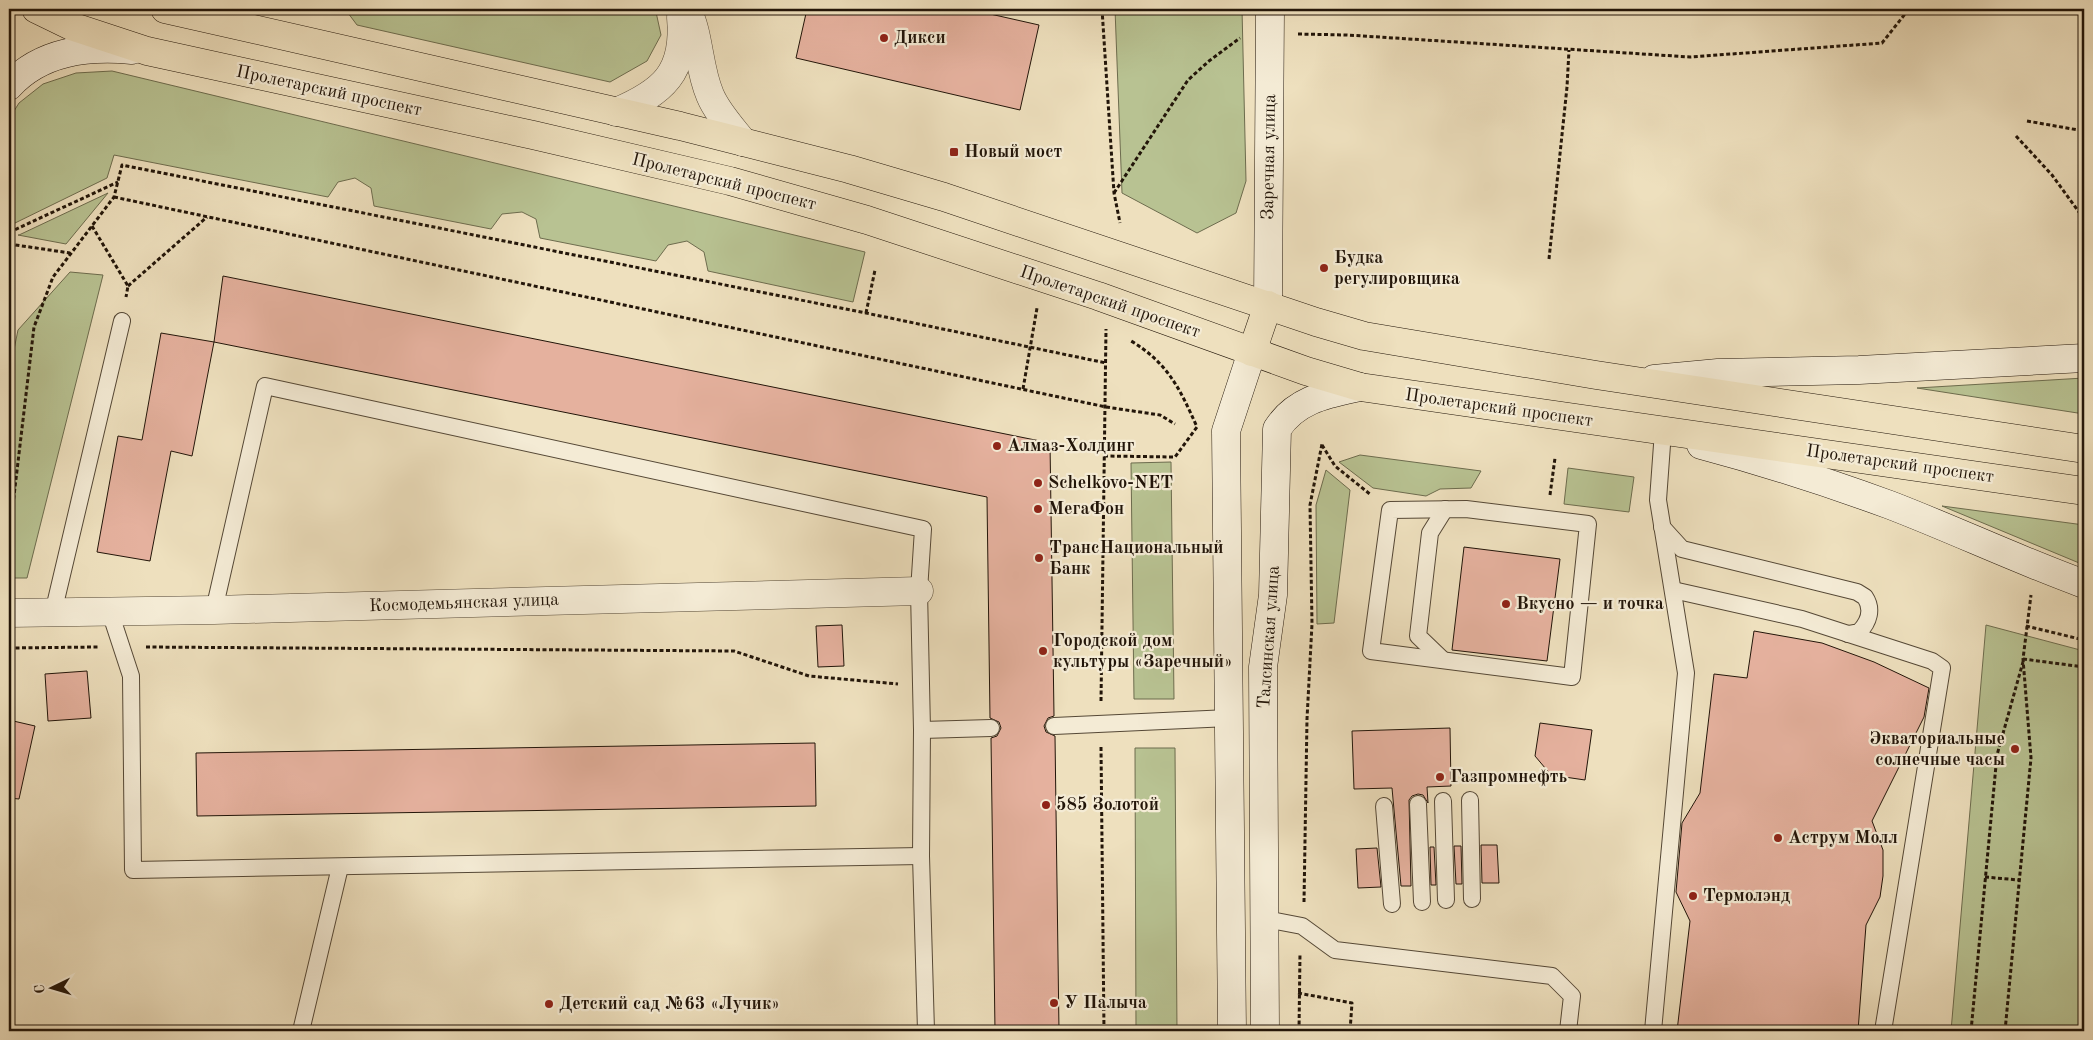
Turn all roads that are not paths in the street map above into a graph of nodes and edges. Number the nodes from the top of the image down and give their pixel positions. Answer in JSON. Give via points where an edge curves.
{"nodes":[{"id":1,"x":36,"y":9,"type":"edge"},
{"id":2,"x":165,"y":9,"type":"edge"},
{"id":3,"x":679,"y":9,"type":"edge"},
{"id":4,"x":687,"y":9,"type":"edge"},
{"id":5,"x":1270,"y":21,"type":"edge"},
{"id":6,"x":147,"y":51,"type":"junction"},
{"id":7,"x":9,"y":86,"type":"edge"},
{"id":8,"x":616,"y":112,"type":"junction"},
{"id":9,"x":743,"y":142,"type":"junction"},
{"id":10,"x":1268,"y":305,"type":"junction"},
{"id":11,"x":122,"y":320,"type":"road end"},
{"id":12,"x":1252,"y":352,"type":"junction"},
{"id":13,"x":2084,"y":358,"type":"edge"},
{"id":14,"x":1633,"y":381,"type":"junction"},
{"id":15,"x":1360,"y":387,"type":"junction"},
{"id":16,"x":1663,"y":433,"type":"junction"},
{"id":17,"x":2084,"y":449,"type":"edge"},
{"id":18,"x":2084,"y":491,"type":"edge"},
{"id":19,"x":1445,"y":509,"type":"junction"},
{"id":20,"x":1662,"y":527,"type":"junction"},
{"id":21,"x":2084,"y":584,"type":"edge"},
{"id":22,"x":1673,"y":590,"type":"junction"},
{"id":23,"x":919,"y":591,"type":"junction"},
{"id":24,"x":214,"y":610,"type":"junction"},
{"id":25,"x":110,"y":612,"type":"junction"},
{"id":26,"x":9,"y":613,"type":"edge"},
{"id":27,"x":53,"y":613,"type":"junction"},
{"id":28,"x":1848,"y":634,"type":"junction"},
{"id":29,"x":1443,"y":660,"type":"junction"},
{"id":30,"x":1229,"y":718,"type":"junction"},
{"id":31,"x":1054,"y":726,"type":"dead end"},
{"id":32,"x":991,"y":728,"type":"dead end"},
{"id":33,"x":922,"y":730,"type":"junction"},
{"id":34,"x":1470,"y":800,"type":"dead end"},
{"id":35,"x":1443,"y":801,"type":"dead end"},
{"id":36,"x":1418,"y":804,"type":"dead end"},
{"id":37,"x":1384,"y":806,"type":"dead end"},
{"id":38,"x":921,"y":856,"type":"junction"},
{"id":39,"x":340,"y":867,"type":"junction"},
{"id":40,"x":1472,"y":899,"type":"dead end"},
{"id":41,"x":1446,"y":900,"type":"dead end"},
{"id":42,"x":1422,"y":902,"type":"dead end"},
{"id":43,"x":1392,"y":904,"type":"dead end"},
{"id":44,"x":1265,"y":920,"type":"junction"},
{"id":45,"x":301,"y":1031,"type":"edge"},
{"id":46,"x":926,"y":1031,"type":"edge"},
{"id":47,"x":1232,"y":1031,"type":"edge"},
{"id":48,"x":1265,"y":1031,"type":"edge"},
{"id":49,"x":1568,"y":1031,"type":"edge"},
{"id":50,"x":1653,"y":1031,"type":"edge"},
{"id":51,"x":1883,"y":1031,"type":"edge"}],
"edges":[{"from":1,"to":6,"type":"main road","name":"Пролетарский проспект","via":[[71,26]]},
{"from":2,"to":8,"type":"main road"},
{"from":3,"to":8,"type":"main road","via":[[681,52],[668,81],[640,102]]},
{"from":4,"to":9,"type":"main road","via":[[710,96]]},
{"from":5,"to":10,"type":"main road","name":"Заречная улица"},
{"from":6,"to":7,"type":"main road","via":[[81,49],[36,65]]},
{"from":6,"to":12,"type":"main road","name":"Пролетарский проспект","via":[[730,181],[900,230]]},
{"from":8,"to":9,"type":"main road"},
{"from":9,"to":10,"type":"main road","via":[[944,197]]},
{"from":10,"to":12,"type":"main road"},
{"from":10,"to":14,"type":"main road","via":[[1364,336]]},
{"from":11,"to":27,"type":"lane"},
{"from":12,"to":15,"type":"main road","name":"Пролетарский проспект"},
{"from":12,"to":30,"type":"main road","name":"Талсинская улица","via":[[1226,431]]},
{"from":13,"to":14,"type":"main road","via":[[1859,370],[1718,373]]},
{"from":14,"to":17,"type":"main road"},
{"from":15,"to":16,"type":"main road","name":"Пролетарский проспект"},
{"from":15,"to":44,"type":"main road","name":"Талсинская улица","via":[[1332,393],[1296,407],[1277,429],[1273,595],[1263,667]]},
{"from":16,"to":18,"type":"main road","name":"Пролетарский проспект"},
{"from":16,"to":20,"type":"lane","via":[[1658,500]]},
{"from":16,"to":21,"type":"main road","via":[[1830,483]]},
{"from":19,"to":29,"type":"lane","via":[[1430,533],[1418,636]]},
{"from":19,"to":29,"type":"lane","via":[[1390,510],[1371,651]]},
{"from":19,"to":29,"type":"lane","via":[[1588,524],[1572,677]]},
{"from":20,"to":22,"type":"lane"},
{"from":20,"to":28,"type":"lane","via":[[1682,549],[1865,596],[1869,620],[1859,632]]},
{"from":22,"to":28,"type":"lane","via":[[1802,619]]},
{"from":22,"to":50,"type":"lane","via":[[1686,673]]},
{"from":23,"to":24,"type":"main road","name":"Космодемьянская улица"},
{"from":23,"to":24,"type":"lane","via":[[922,529],[265,386]]},
{"from":23,"to":33,"type":"lane"},
{"from":24,"to":25,"type":"main road","name":"Космодемьянская улица"},
{"from":25,"to":27,"type":"main road","name":"Космодемьянская улица"},
{"from":25,"to":39,"type":"lane","via":[[131,676],[134,870]]},
{"from":26,"to":27,"type":"main road","name":"Космодемьянская улица"},
{"from":28,"to":51,"type":"lane","via":[[1932,661],[1942,668]]},
{"from":30,"to":31,"type":"lane"},
{"from":30,"to":47,"type":"main road","name":"Талсинская улица"},
{"from":32,"to":33,"type":"lane"},
{"from":33,"to":38,"type":"lane"},
{"from":34,"to":40,"type":"lane"},
{"from":35,"to":41,"type":"lane"},
{"from":36,"to":42,"type":"lane"},
{"from":37,"to":43,"type":"lane"},
{"from":38,"to":39,"type":"lane"},
{"from":38,"to":46,"type":"lane"},
{"from":39,"to":45,"type":"lane"},
{"from":44,"to":48,"type":"main road","name":"Талсинская улица"},
{"from":44,"to":49,"type":"lane","via":[[1302,926],[1335,950],[1552,976],[1572,996]]}]}
